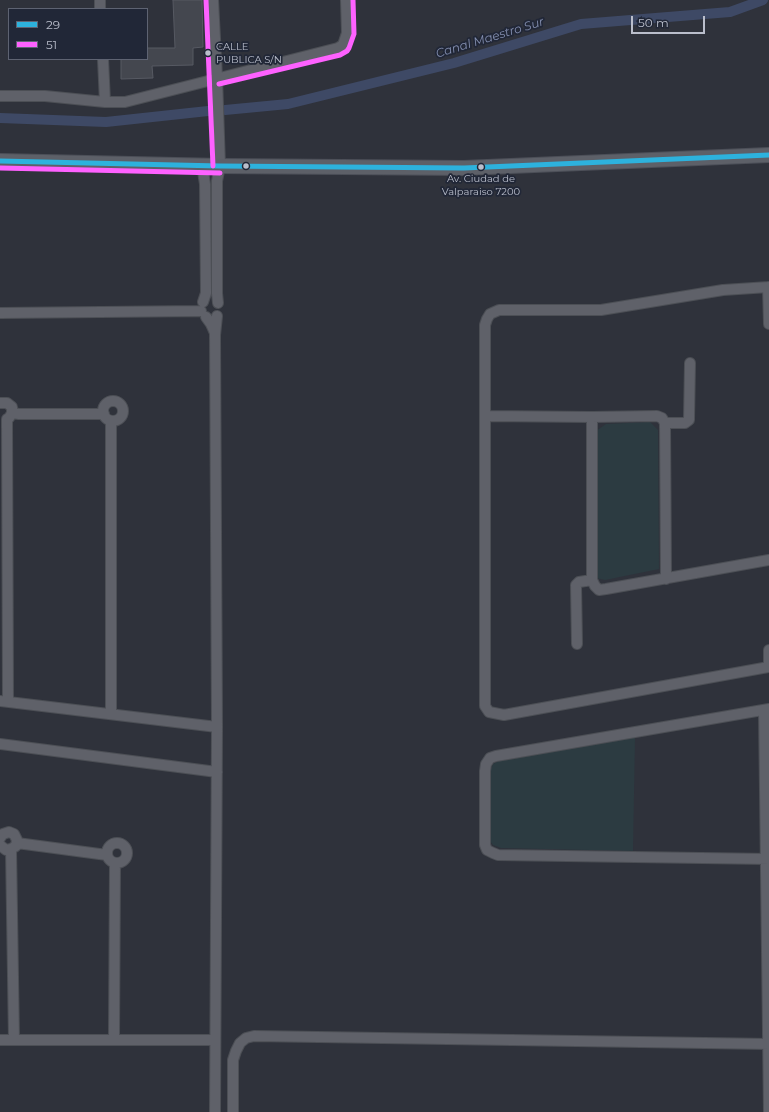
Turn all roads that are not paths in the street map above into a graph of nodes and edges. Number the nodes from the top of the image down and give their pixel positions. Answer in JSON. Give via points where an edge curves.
{"nodes":[{"id":1,"x":213,"y":0,"type":"edge"},
{"id":2,"x":346,"y":0,"type":"edge"},
{"id":3,"x":103,"y":60,"type":"edge"},
{"id":4,"x":217,"y":77,"type":"junction"},
{"id":5,"x":0,"y":96,"type":"edge"},
{"id":6,"x":105,"y":102,"type":"junction"},
{"id":7,"x":769,"y":155,"type":"edge"},
{"id":8,"x":0,"y":161,"type":"edge"},
{"id":9,"x":202,"y":166,"type":"junction"},
{"id":10,"x":220,"y":166,"type":"junction"},
{"id":11,"x":769,"y":287,"type":"edge"},
{"id":12,"x":218,"y":303,"type":"junction"},
{"id":13,"x":203,"y":310,"type":"junction"},
{"id":14,"x":0,"y":313,"type":"edge"},
{"id":15,"x":217,"y":316,"type":"junction"},
{"id":16,"x":769,"y":324,"type":"edge"},
{"id":17,"x":215,"y":335,"type":"junction"},
{"id":18,"x":690,"y":363,"type":"dead end"},
{"id":19,"x":0,"y":403,"type":"edge"},
{"id":20,"x":486,"y":416,"type":"junction"},
{"id":21,"x":6,"y":417,"type":"edge"},
{"id":22,"x":592,"y":417,"type":"junction"},
{"id":23,"x":665,"y":423,"type":"junction"},
{"id":24,"x":769,"y":560,"type":"edge"},
{"id":25,"x":666,"y":579,"type":"junction"},
{"id":26,"x":592,"y":580,"type":"junction"},
{"id":27,"x":577,"y":644,"type":"dead end"},
{"id":28,"x":769,"y":650,"type":"edge"},
{"id":29,"x":769,"y":667,"type":"edge"},
{"id":30,"x":4,"y":702,"type":"edge"},
{"id":31,"x":767,"y":710,"type":"edge"},
{"id":32,"x":111,"y":714,"type":"junction"},
{"id":33,"x":217,"y":727,"type":"junction"},
{"id":34,"x":0,"y":744,"type":"edge"},
{"id":35,"x":217,"y":772,"type":"junction"},
{"id":36,"x":0,"y":838,"type":"edge"},
{"id":37,"x":0,"y":844,"type":"edge"},
{"id":38,"x":14,"y":846,"type":"junction"},
{"id":39,"x":768,"y":859,"type":"edge"},
{"id":40,"x":0,"y":1040,"type":"edge"},
{"id":41,"x":14,"y":1040,"type":"junction"},
{"id":42,"x":114,"y":1040,"type":"junction"},
{"id":43,"x":215,"y":1040,"type":"junction"},
{"id":44,"x":769,"y":1044,"type":"edge"},
{"id":45,"x":215,"y":1112,"type":"edge"},
{"id":46,"x":233,"y":1112,"type":"edge"},
{"id":47,"x":769,"y":1112,"type":"edge"}],
"edges":[{"from":1,"to":4,"type":"street"},
{"from":2,"to":4,"type":"street","via":[[347,34],[343,45],[338,48]]},
{"from":3,"to":6,"type":"street"},
{"from":4,"to":6,"type":"street","via":[[135,100]]},
{"from":4,"to":10,"type":"street"},
{"from":5,"to":6,"type":"street","via":[[45,96]]},
{"from":7,"to":10,"type":"main road","via":[[464,168]]},
{"from":8,"to":9,"type":"main road"},
{"from":9,"to":10,"type":"main road"},
{"from":9,"to":13,"type":"street","via":[[205,191],[206,293]]},
{"from":10,"to":12,"type":"street","via":[[217,181]]},
{"from":11,"to":16,"type":"street"},
{"from":11,"to":20,"type":"street","via":[[723,290],[601,310],[499,310],[490,314],[485,326]]},
{"from":12,"to":13,"type":"street","via":[[209,299]]},
{"from":12,"to":15,"type":"street","via":[[220,310]]},
{"from":13,"to":14,"type":"street"},
{"from":13,"to":15,"type":"street","via":[[211,318]]},
{"from":13,"to":17,"type":"street"},
{"from":15,"to":17,"type":"street"},
{"from":17,"to":33,"type":"street"},
{"from":18,"to":23,"type":"street","via":[[689,420],[685,423]]},
{"from":19,"to":21,"type":"street","via":[[12,406]]},
{"from":20,"to":22,"type":"street"},
{"from":20,"to":29,"type":"street","via":[[485,706],[489,712],[504,715]]},
{"from":21,"to":30,"type":"street"},
{"from":21,"to":32,"type":"street","via":[[19,414],[107,417]]},
{"from":22,"to":23,"type":"street","via":[[657,416]]},
{"from":22,"to":26,"type":"street"},
{"from":23,"to":25,"type":"street"},
{"from":24,"to":25,"type":"street"},
{"from":25,"to":26,"type":"street","via":[[599,590]]},
{"from":26,"to":27,"type":"street","via":[[576,585]]},
{"from":28,"to":29,"type":"street"},
{"from":30,"to":32,"type":"street"},
{"from":31,"to":39,"type":"street"},
{"from":31,"to":39,"type":"street","via":[[490,758],[485,771],[485,845],[487,850],[498,855]]},
{"from":32,"to":33,"type":"street"},
{"from":33,"to":35,"type":"street"},
{"from":34,"to":35,"type":"street"},
{"from":35,"to":43,"type":"street"},
{"from":36,"to":38,"type":"street","via":[[6,832],[12,833],[16,837]]},
{"from":37,"to":38,"type":"street","via":[[6,850]]},
{"from":38,"to":41,"type":"street"},
{"from":38,"to":42,"type":"street","via":[[111,859]]},
{"from":39,"to":44,"type":"street"},
{"from":40,"to":41,"type":"street"},
{"from":41,"to":42,"type":"street"},
{"from":42,"to":43,"type":"street"},
{"from":43,"to":45,"type":"street"},
{"from":44,"to":46,"type":"street","via":[[254,1036],[240,1043],[234,1055]]},
{"from":44,"to":47,"type":"street"}]}
